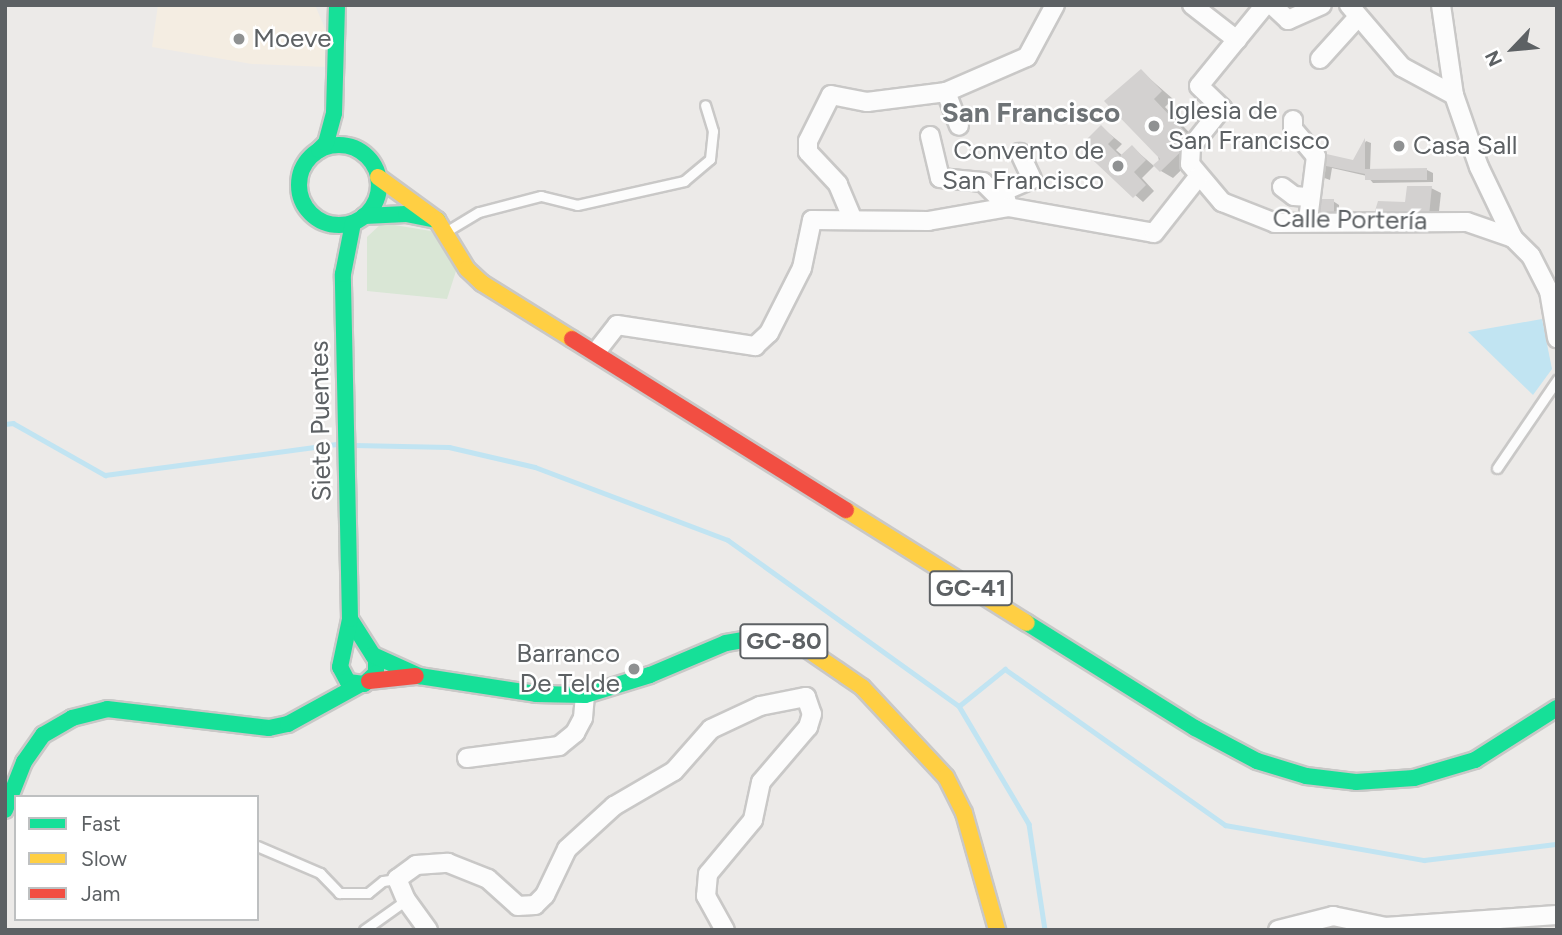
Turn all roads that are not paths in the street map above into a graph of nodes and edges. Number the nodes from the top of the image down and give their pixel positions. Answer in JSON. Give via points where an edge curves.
{"nodes":[{"id":1,"x":329,"y":5,"type":"edge"},
{"id":2,"x":337,"y":5,"type":"edge"},
{"id":3,"x":1055,"y":5,"type":"edge"},
{"id":4,"x":1192,"y":5,"type":"edge"},
{"id":5,"x":1265,"y":5,"type":"edge"},
{"id":6,"x":1272,"y":5,"type":"edge"},
{"id":7,"x":1322,"y":5,"type":"edge"},
{"id":8,"x":1441,"y":5,"type":"edge"},
{"id":9,"x":1353,"y":11,"type":"edge"},
{"id":10,"x":335,"y":29,"type":"junction"},
{"id":11,"x":1237,"y":40,"type":"junction"},
{"id":12,"x":1320,"y":60,"type":"dead end"},
{"id":13,"x":946,"y":92,"type":"junction"},
{"id":14,"x":335,"y":94,"type":"junction"},
{"id":15,"x":1454,"y":95,"type":"junction"},
{"id":16,"x":705,"y":105,"type":"dead end"},
{"id":17,"x":1293,"y":120,"type":"dead end"},
{"id":18,"x":959,"y":126,"type":"dead end"},
{"id":19,"x":930,"y":136,"type":"dead end"},
{"id":20,"x":319,"y":150,"type":"junction"},
{"id":21,"x":1020,"y":153,"type":"dead end"},
{"id":22,"x":366,"y":155,"type":"junction"},
{"id":23,"x":378,"y":177,"type":"junction"},
{"id":24,"x":1198,"y":177,"type":"junction"},
{"id":25,"x":1282,"y":187,"type":"dead end"},
{"id":26,"x":1310,"y":197,"type":"junction"},
{"id":27,"x":1008,"y":207,"type":"junction"},
{"id":28,"x":321,"y":220,"type":"junction"},
{"id":29,"x":358,"y":220,"type":"junction"},
{"id":30,"x":853,"y":220,"type":"junction"},
{"id":31,"x":1308,"y":220,"type":"junction"},
{"id":32,"x":441,"y":226,"type":"junction"},
{"id":33,"x":1513,"y":238,"type":"junction"},
{"id":34,"x":343,"y":274,"type":"junction"},
{"id":35,"x":1553,"y":286,"type":"edge"},
{"id":36,"x":1557,"y":338,"type":"edge"},
{"id":37,"x":596,"y":352,"type":"junction"},
{"id":38,"x":1557,"y":380,"type":"edge"},
{"id":39,"x":1497,"y":468,"type":"dead end"},
{"id":40,"x":350,"y":619,"type":"junction"},
{"id":41,"x":371,"y":653,"type":"junction"},
{"id":42,"x":341,"y":662,"type":"junction"},
{"id":43,"x":419,"y":676,"type":"junction"},
{"id":44,"x":364,"y":683,"type":"junction"},
{"id":45,"x":585,"y":695,"type":"junction"},
{"id":46,"x":1557,"y":708,"type":"edge"},
{"id":47,"x":308,"y":713,"type":"junction"},
{"id":48,"x":467,"y":758,"type":"dead end"},
{"id":49,"x":5,"y":810,"type":"edge"},
{"id":50,"x":259,"y":847,"type":"edge"},
{"id":51,"x":397,"y":879,"type":"junction"},
{"id":52,"x":406,"y":900,"type":"junction"},
{"id":53,"x":1557,"y":915,"type":"edge"},
{"id":54,"x":364,"y":930,"type":"edge"},
{"id":55,"x":428,"y":930,"type":"edge"},
{"id":56,"x":725,"y":930,"type":"edge"},
{"id":57,"x":997,"y":930,"type":"edge"},
{"id":58,"x":1278,"y":930,"type":"edge"}],
"edges":[{"from":1,"to":10,"type":"main road"},
{"from":2,"to":10,"type":"main road"},
{"from":3,"to":13,"type":"street","via":[[1027,57]]},
{"from":4,"to":11,"type":"street"},
{"from":5,"to":11,"type":"street"},
{"from":6,"to":7,"type":"street","via":[[1288,20]]},
{"from":8,"to":15,"type":"street"},
{"from":9,"to":12,"type":"street"},
{"from":9,"to":15,"type":"street","via":[[1402,67]]},
{"from":10,"to":14,"type":"main road"},
{"from":11,"to":24,"type":"street","via":[[1199,86],[1222,108],[1191,147],[1190,164]]},
{"from":13,"to":18,"type":"street"},
{"from":13,"to":30,"type":"street","via":[[867,102],[831,95],[807,141],[808,152],[838,184]]},
{"from":14,"to":20,"type":"main road","via":[[331,130]]},
{"from":14,"to":22,"type":"main road"},
{"from":15,"to":33,"type":"street","via":[[1479,167]]},
{"from":16,"to":32,"type":"lane","via":[[713,131],[710,159],[684,181],[577,205],[541,196]]},
{"from":17,"to":26,"type":"street","via":[[1293,129],[1316,156]]},
{"from":19,"to":27,"type":"street","via":[[940,178],[983,182]]},
{"from":20,"to":22,"type":"main road","via":[[344,145]]},
{"from":20,"to":28,"type":"main road","via":[[302,167],[299,192],[311,213]]},
{"from":21,"to":27,"type":"street","via":[[1032,179],[1004,191]]},
{"from":22,"to":23,"type":"main road"},
{"from":23,"to":29,"type":"main road","via":[[377,199]]},
{"from":23,"to":32,"type":"main road","number":"GC-41"},
{"from":24,"to":27,"type":"street","via":[[1154,233]]},
{"from":24,"to":31,"type":"street","name":"Calle Portería","via":[[1222,202],[1249,215],[1275,223]]},
{"from":25,"to":26,"type":"street","via":[[1294,196]]},
{"from":26,"to":31,"type":"street"},
{"from":27,"to":30,"type":"street","via":[[928,221]]},
{"from":28,"to":29,"type":"main road"},
{"from":28,"to":34,"type":"main road"},
{"from":29,"to":32,"type":"main road","via":[[405,214]]},
{"from":29,"to":34,"type":"main road"},
{"from":30,"to":37,"type":"street","via":[[812,220],[802,268],[769,334],[755,346],[617,325]]},
{"from":31,"to":33,"type":"street","name":"Calle Portería","via":[[1467,222]]},
{"from":32,"to":37,"type":"main road","number":"GC-41","via":[[467,269],[482,284]]},
{"from":33,"to":35,"type":"street"},
{"from":34,"to":40,"type":"main road","name":"Siete Puentes"},
{"from":35,"to":36,"type":"street"},
{"from":37,"to":46,"type":"main road","number":"GC-41","via":[[1195,728],[1257,761],[1306,776],[1356,782],[1414,778],[1475,760]]},
{"from":38,"to":39,"type":"lane"},
{"from":40,"to":41,"type":"main road"},
{"from":40,"to":42,"type":"main road","name":"Siete Puentes"},
{"from":41,"to":42,"type":"main road","via":[[357,648]]},
{"from":41,"to":43,"type":"main road","number":"GC-80"},
{"from":41,"to":44,"type":"main road","via":[[377,667]]},
{"from":42,"to":44,"type":"main road","via":[[348,681]]},
{"from":42,"to":47,"type":"main road"},
{"from":43,"to":44,"type":"main road","number":"GC-80"},
{"from":43,"to":45,"type":"main road","number":"GC-80","via":[[536,694]]},
{"from":44,"to":47,"type":"main road"},
{"from":45,"to":48,"type":"street","via":[[583,718],[575,733],[559,746]]},
{"from":45,"to":57,"type":"main road","number":"GC-80","via":[[650,675],[726,643],[759,638],[804,647],[862,687],[946,777],[964,813]]},
{"from":47,"to":49,"type":"main road","via":[[269,728],[107,709],[72,718],[43,735],[24,762]]},
{"from":50,"to":51,"type":"lane","via":[[320,873],[340,892],[368,893],[383,881]]},
{"from":51,"to":52,"type":"street"},
{"from":51,"to":56,"type":"street","via":[[416,865],[448,863],[488,879],[518,906],[535,905],[545,895],[567,849],[614,806],[674,771],[711,729],[760,706],[806,697],[813,714],[808,727],[761,782],[753,820],[708,874],[706,895]]},
{"from":52,"to":54,"type":"lane"},
{"from":52,"to":55,"type":"street"},
{"from":53,"to":58,"type":"street","via":[[1385,927],[1333,916]]}]}
